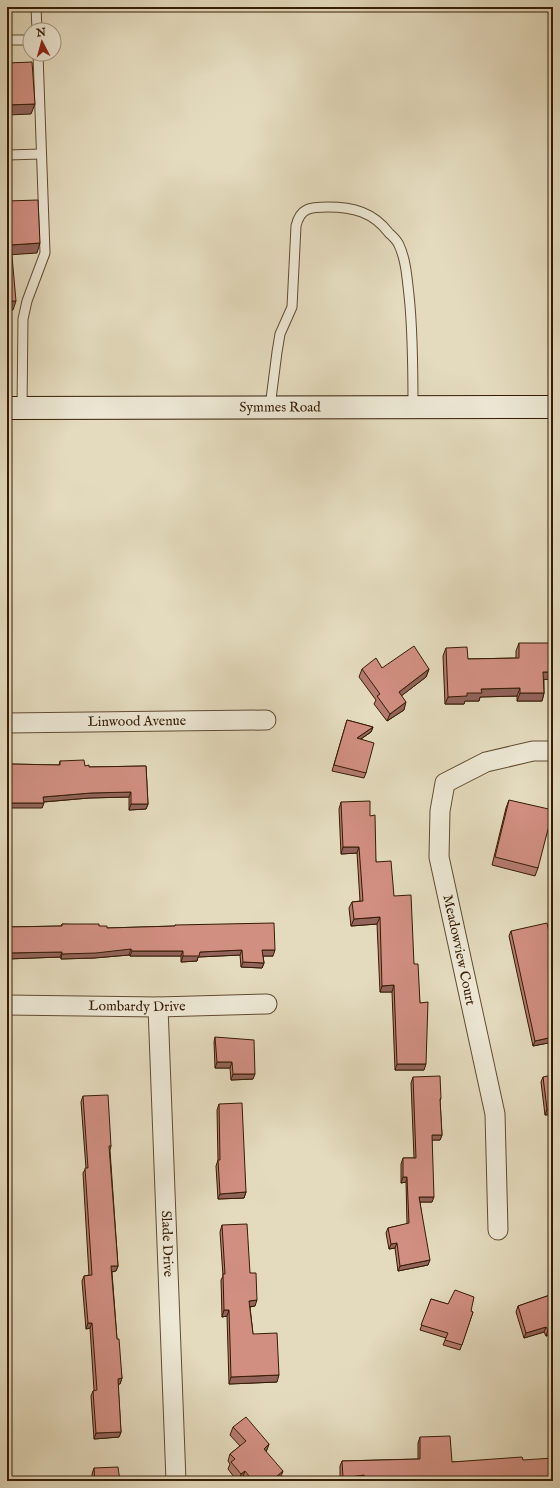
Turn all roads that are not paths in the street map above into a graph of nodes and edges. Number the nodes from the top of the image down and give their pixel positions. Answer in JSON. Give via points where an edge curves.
{"nodes":[{"id":1,"x":36,"y":7,"type":"edge"},
{"id":2,"x":37,"y":22,"type":"edge"},
{"id":3,"x":7,"y":40,"type":"edge"},
{"id":4,"x":22,"y":40,"type":"edge"},
{"id":5,"x":38,"y":62,"type":"edge"},
{"id":6,"x":41,"y":154,"type":"junction"},
{"id":7,"x":7,"y":155,"type":"edge"},
{"id":8,"x":413,"y":407,"type":"junction"},
{"id":9,"x":553,"y":407,"type":"edge"},
{"id":10,"x":14,"y":408,"type":"edge"},
{"id":11,"x":270,"y":408,"type":"junction"},
{"id":12,"x":266,"y":720,"type":"dead end"},
{"id":13,"x":7,"y":723,"type":"edge"},
{"id":14,"x":553,"y":751,"type":"edge"},
{"id":15,"x":267,"y":1004,"type":"dead end"},
{"id":16,"x":7,"y":1005,"type":"edge"},
{"id":17,"x":158,"y":1007,"type":"junction"},
{"id":18,"x":498,"y":1230,"type":"dead end"},
{"id":19,"x":176,"y":1481,"type":"edge"}],
"edges":[{"from":1,"to":2,"type":"lane"},
{"from":3,"to":4,"type":"lane"},
{"from":5,"to":6,"type":"lane"},
{"from":6,"to":7,"type":"lane"},
{"from":6,"to":10,"type":"lane","via":[[45,253],[27,300]]},
{"from":8,"to":9,"type":"main road","name":"Symmes Road"},
{"from":8,"to":11,"type":"main road","name":"Symmes Road"},
{"from":8,"to":11,"type":"lane","via":[[412,326],[406,272],[398,244],[381,222],[360,211],[343,207],[321,207],[306,210],[298,216],[292,307],[280,334]]},
{"from":10,"to":11,"type":"main road","name":"Symmes Road"},
{"from":12,"to":13,"type":"street","name":"Linwood Avenue"},
{"from":14,"to":18,"type":"street","name":"Meadowview Court","via":[[533,751],[486,762],[445,783],[440,811],[439,857],[495,1114]]},
{"from":15,"to":17,"type":"street","name":"Lombardy Drive"},
{"from":16,"to":17,"type":"street","name":"Lombardy Drive"},
{"from":17,"to":19,"type":"street","name":"Slade Drive"}]}
